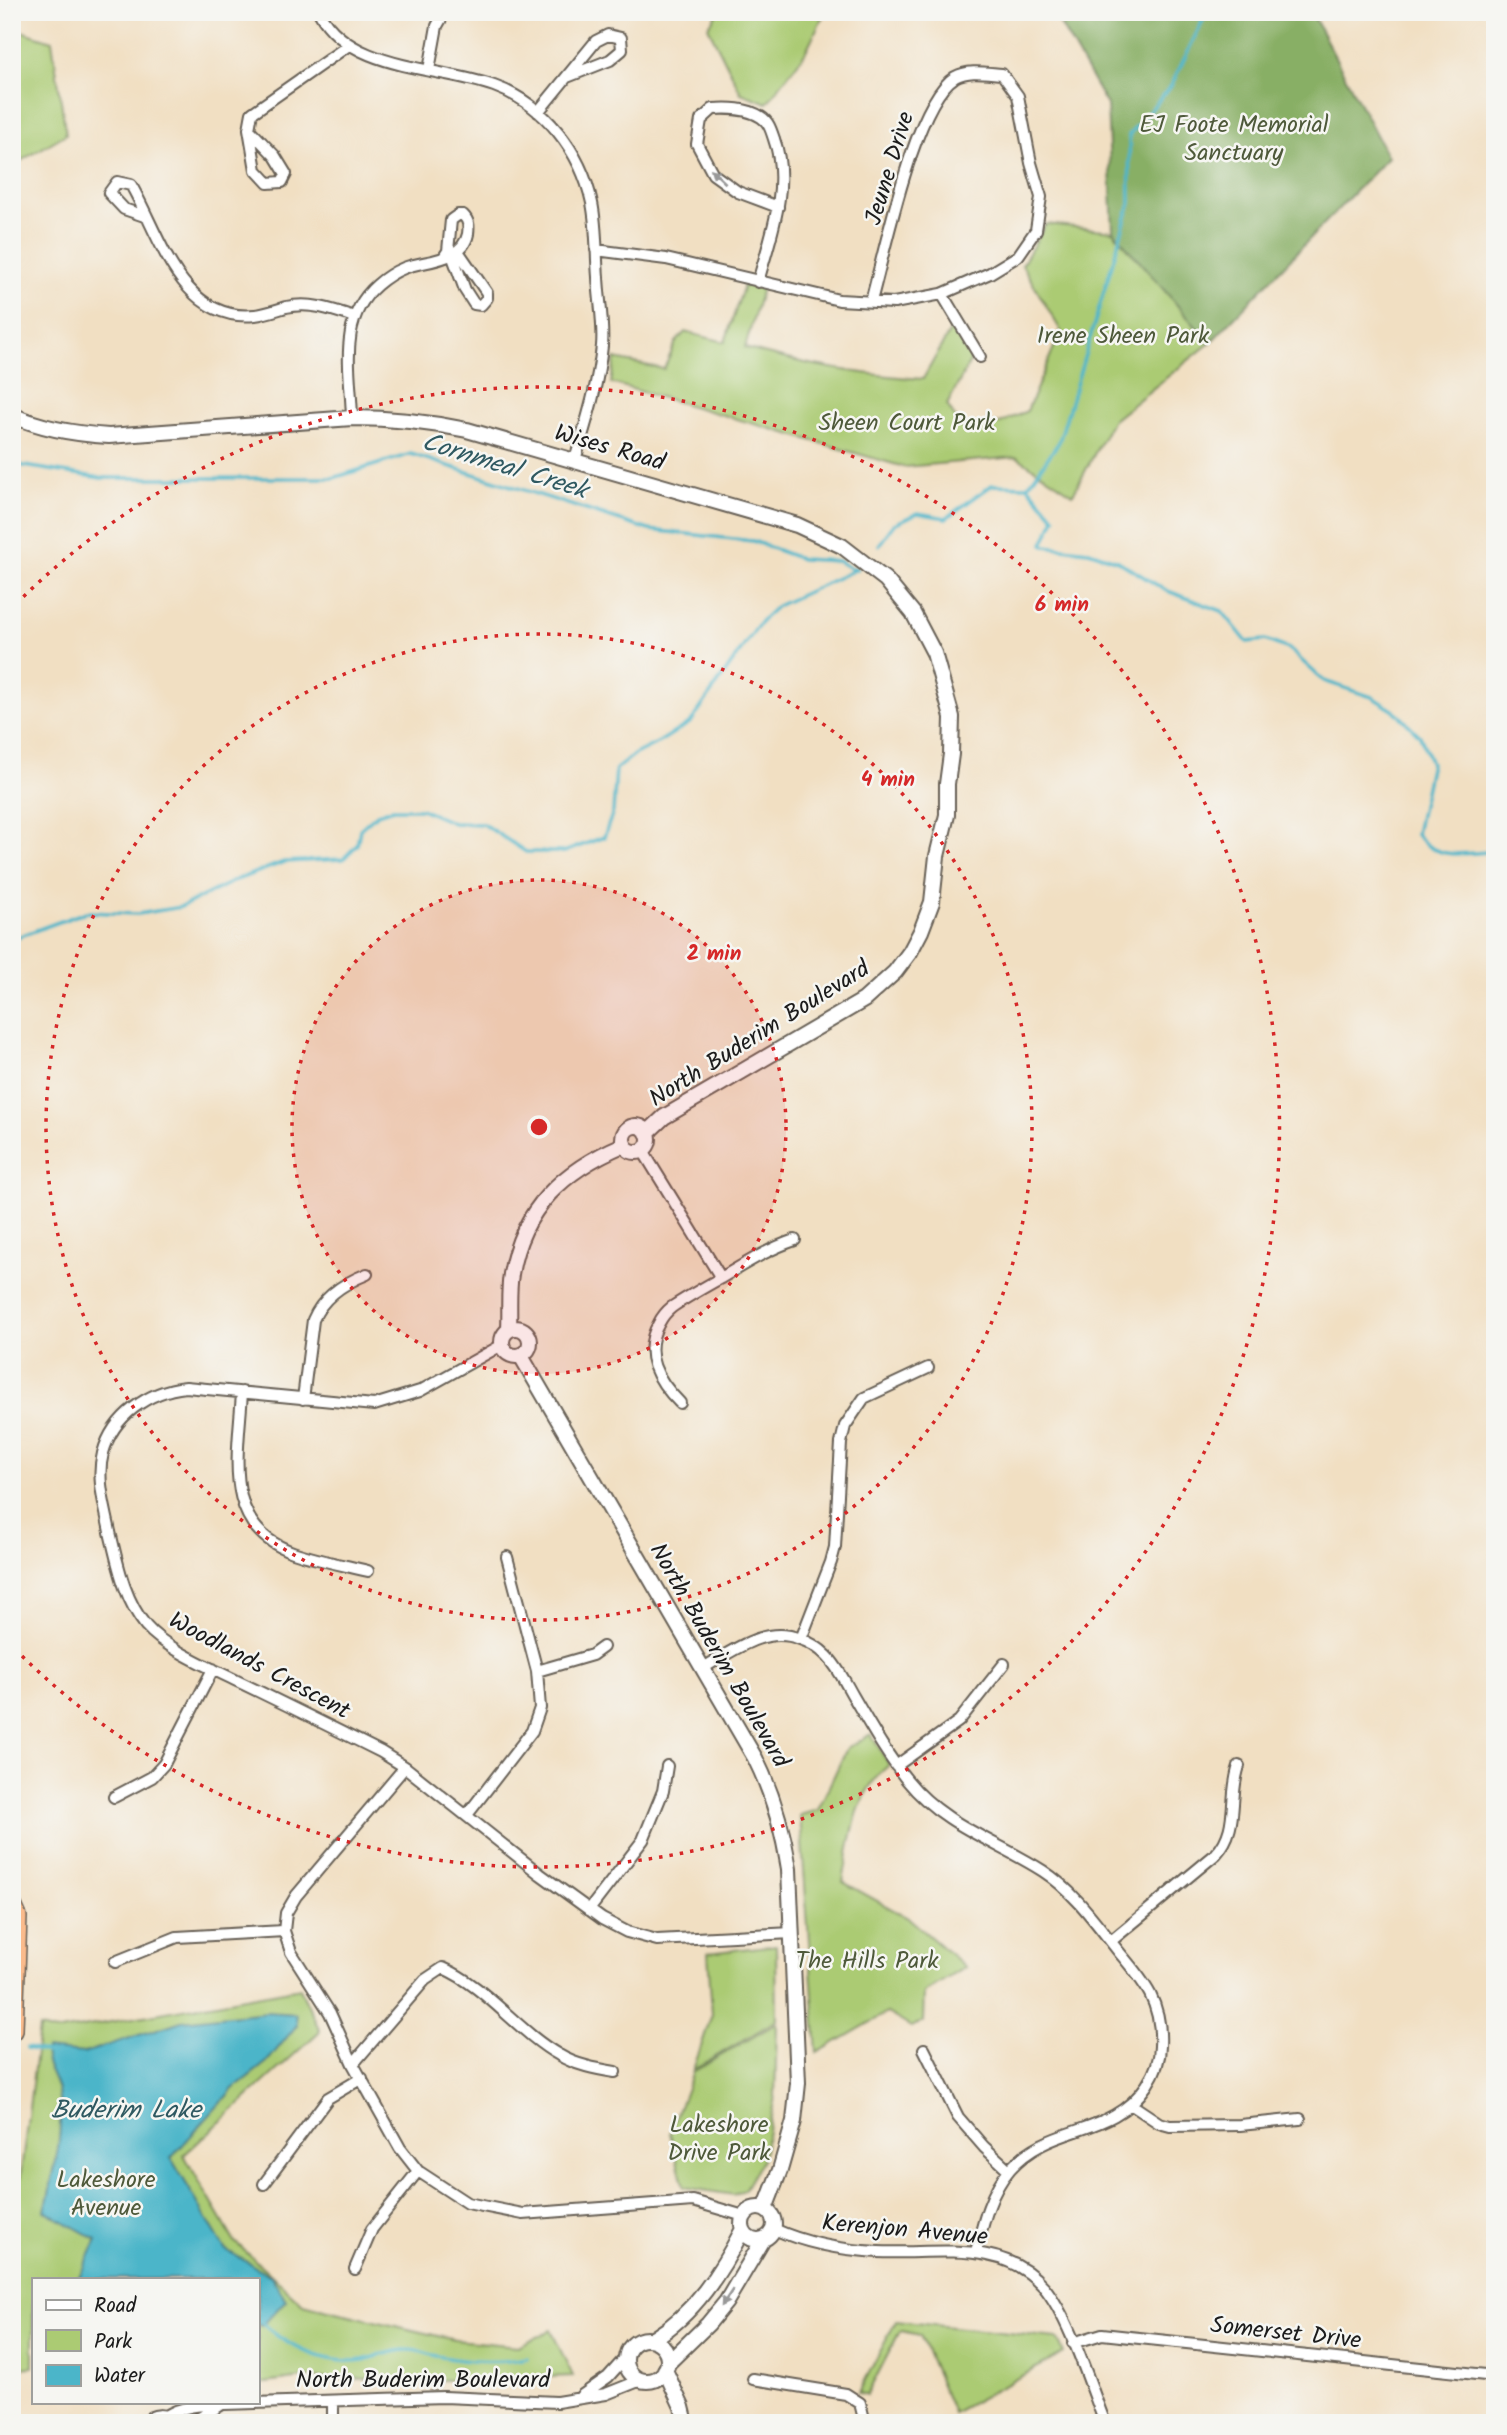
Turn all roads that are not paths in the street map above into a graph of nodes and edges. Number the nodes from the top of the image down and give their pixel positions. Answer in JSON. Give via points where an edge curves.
{"nodes":[{"id":1,"x":319,"y":12,"type":"edge"},
{"id":2,"x":445,"y":12,"type":"edge"},
{"id":3,"x":349,"y":45,"type":"junction"},
{"id":4,"x":429,"y":70,"type":"junction"},
{"id":5,"x":567,"y":77,"type":"junction"},
{"id":6,"x":538,"y":112,"type":"junction"},
{"id":7,"x":249,"y":129,"type":"junction"},
{"id":8,"x":778,"y":207,"type":"junction"},
{"id":9,"x":147,"y":216,"type":"dead end"},
{"id":10,"x":596,"y":250,"type":"junction"},
{"id":11,"x":451,"y":251,"type":"junction"},
{"id":12,"x":758,"y":282,"type":"junction"},
{"id":13,"x":483,"y":286,"type":"junction"},
{"id":14,"x":942,"y":294,"type":"junction"},
{"id":15,"x":468,"y":295,"type":"junction"},
{"id":16,"x":871,"y":301,"type":"junction"},
{"id":17,"x":354,"y":317,"type":"junction"},
{"id":18,"x":980,"y":357,"type":"dead end"},
{"id":19,"x":12,"y":415,"type":"edge"},
{"id":20,"x":352,"y":418,"type":"junction"},
{"id":21,"x":575,"y":460,"type":"junction"},
{"id":22,"x":937,"y":856,"type":"joint"},
{"id":23,"x":647,"y":1133,"type":"junction"},
{"id":24,"x":624,"y":1145,"type":"junction"},
{"id":25,"x":643,"y":1151,"type":"junction"},
{"id":26,"x":795,"y":1240,"type":"dead end"},
{"id":27,"x":367,"y":1273,"type":"dead end"},
{"id":28,"x":721,"y":1278,"type":"junction"},
{"id":29,"x":509,"y":1329,"type":"junction"},
{"id":30,"x":502,"y":1345,"type":"junction"},
{"id":31,"x":521,"y":1356,"type":"junction"},
{"id":32,"x":928,"y":1368,"type":"dead end"},
{"id":33,"x":242,"y":1392,"type":"junction"},
{"id":34,"x":303,"y":1399,"type":"junction"},
{"id":35,"x":680,"y":1403,"type":"dead end"},
{"id":36,"x":507,"y":1557,"type":"dead end"},
{"id":37,"x":368,"y":1571,"type":"dead end"},
{"id":38,"x":801,"y":1639,"type":"junction"},
{"id":39,"x":603,"y":1647,"type":"dead end"},
{"id":40,"x":1004,"y":1664,"type":"dead end"},
{"id":41,"x":703,"y":1668,"type":"junction"},
{"id":42,"x":213,"y":1669,"type":"junction"},
{"id":43,"x":537,"y":1671,"type":"junction"},
{"id":44,"x":667,"y":1766,"type":"dead end"},
{"id":45,"x":896,"y":1766,"type":"junction"},
{"id":46,"x":1239,"y":1766,"type":"dead end"},
{"id":47,"x":405,"y":1767,"type":"junction"},
{"id":48,"x":114,"y":1797,"type":"dead end"},
{"id":49,"x":467,"y":1815,"type":"junction"},
{"id":50,"x":12,"y":1908,"type":"edge"},
{"id":51,"x":589,"y":1910,"type":"junction"},
{"id":52,"x":284,"y":1931,"type":"junction"},
{"id":53,"x":792,"y":1933,"type":"junction"},
{"id":54,"x":1111,"y":1941,"type":"junction"},
{"id":55,"x":115,"y":1962,"type":"dead end"},
{"id":56,"x":12,"y":2030,"type":"edge"},
{"id":57,"x":924,"y":2049,"type":"dead end"},
{"id":58,"x":354,"y":2064,"type":"junction"},
{"id":59,"x":615,"y":2072,"type":"dead end"},
{"id":60,"x":362,"y":2078,"type":"junction"},
{"id":61,"x":1132,"y":2105,"type":"junction"},
{"id":62,"x":1300,"y":2119,"type":"dead end"},
{"id":63,"x":1009,"y":2170,"type":"junction"},
{"id":64,"x":418,"y":2171,"type":"junction"},
{"id":65,"x":264,"y":2183,"type":"dead end"},
{"id":66,"x":765,"y":2209,"type":"junction"},
{"id":67,"x":744,"y":2223,"type":"junction"},
{"id":68,"x":774,"y":2229,"type":"junction"},
{"id":69,"x":762,"y":2240,"type":"junction"},
{"id":70,"x":976,"y":2252,"type":"junction"},
{"id":71,"x":355,"y":2269,"type":"dead end"},
{"id":72,"x":653,"y":2339,"type":"junction"},
{"id":73,"x":1073,"y":2343,"type":"junction"},
{"id":74,"x":626,"y":2357,"type":"junction"},
{"id":75,"x":667,"y":2367,"type":"junction"},
{"id":76,"x":1495,"y":2376,"type":"edge"},
{"id":77,"x":753,"y":2379,"type":"dead end"},
{"id":78,"x":646,"y":2380,"type":"junction"},
{"id":79,"x":579,"y":2398,"type":"junction"},
{"id":80,"x":333,"y":2401,"type":"junction"},
{"id":81,"x":259,"y":2403,"type":"edge"},
{"id":82,"x":224,"y":2404,"type":"joint"},
{"id":83,"x":171,"y":2419,"type":"edge"},
{"id":84,"x":143,"y":2423,"type":"edge"},
{"id":85,"x":191,"y":2423,"type":"edge"},
{"id":86,"x":333,"y":2423,"type":"edge"},
{"id":87,"x":684,"y":2423,"type":"edge"},
{"id":88,"x":865,"y":2423,"type":"edge"},
{"id":89,"x":1105,"y":2423,"type":"edge"}],
"edges":[{"from":1,"to":3,"type":"street","via":[[327,28]]},
{"from":2,"to":4,"type":"street","via":[[437,26]]},
{"from":3,"to":4,"type":"street","via":[[368,55]]},
{"from":3,"to":7,"type":"street","via":[[252,113]]},
{"from":4,"to":6,"type":"street","via":[[494,86]]},
{"from":5,"to":5,"type":"street","via":[[596,41],[608,35],[621,38],[622,50],[610,60]]},
{"from":5,"to":6,"type":"street"},
{"from":6,"to":10,"type":"street","via":[[571,148],[585,177]]},
{"from":7,"to":7,"type":"street","via":[[256,170],[268,183],[282,182],[286,174],[275,156]]},
{"from":8,"to":8,"type":"street","one_way":true,"via":[[738,192],[713,174],[697,144],[701,120],[713,109],[733,108],[759,115],[768,123],[777,146]]},
{"from":8,"to":12,"type":"street"},
{"from":9,"to":17,"type":"street","via":[[178,275],[209,305],[247,315],[313,305]]},
{"from":10,"to":12,"type":"street","name":"Jeune Drive","via":[[666,259]]},
{"from":10,"to":21,"type":"street","via":[[602,343],[596,385]]},
{"from":11,"to":11,"type":"street","via":[[449,230],[468,231],[465,243]]},
{"from":11,"to":13,"type":"street"},
{"from":11,"to":15,"type":"street"},
{"from":11,"to":17,"type":"street","via":[[389,275],[368,294]]},
{"from":12,"to":16,"type":"street","name":"Jeune Drive","via":[[839,300]]},
{"from":13,"to":15,"type":"street"},
{"from":13,"to":15,"type":"street","via":[[487,296],[481,305]]},
{"from":14,"to":16,"type":"street","name":"Jeune Drive","via":[[894,303]]},
{"from":14,"to":16,"type":"street","name":"Jeune Drive","via":[[1018,256],[1036,230],[1041,197],[1018,96],[1002,74],[975,71],[954,78],[930,106],[916,138]]},
{"from":14,"to":18,"type":"street"},
{"from":17,"to":20,"type":"street","via":[[349,346]]},
{"from":19,"to":20,"type":"street","name":"Wises Road","via":[[78,434],[109,436]]},
{"from":20,"to":21,"type":"street","name":"Wises Road","via":[[427,422]]},
{"from":21,"to":22,"type":"street","name":"Wises Road","via":[[816,532],[854,554],[894,587],[914,613],[934,653],[952,717],[947,815]]},
{"from":22,"to":23,"type":"street","name":"North Buderim Boulevard","via":[[932,902],[921,932],[886,981],[864,1000],[664,1117]]},
{"from":23,"to":24,"type":"street","via":[[641,1127],[630,1127],[622,1137]]},
{"from":23,"to":25,"type":"street"},
{"from":24,"to":25,"type":"street","via":[[634,1153]]},
{"from":24,"to":29,"type":"street","via":[[560,1181],[529,1221],[510,1278]]},
{"from":25,"to":28,"type":"street"},
{"from":26,"to":28,"type":"street"},
{"from":27,"to":34,"type":"street","via":[[349,1281],[317,1310]]},
{"from":28,"to":35,"type":"street","via":[[670,1308],[654,1332],[650,1347],[654,1369]]},
{"from":29,"to":30,"type":"street"},
{"from":29,"to":31,"type":"street","via":[[521,1328],[530,1336],[530,1348]]},
{"from":30,"to":31,"type":"street","via":[[508,1354]]},
{"from":30,"to":34,"type":"street","name":"Woodlands Crescent","via":[[399,1399],[374,1405]]},
{"from":31,"to":41,"type":"street","name":"North Buderim Boulevard"},
{"from":32,"to":38,"type":"street","via":[[864,1398],[845,1426],[835,1548]]},
{"from":33,"to":34,"type":"street","name":"Woodlands Crescent"},
{"from":33,"to":37,"type":"street","via":[[237,1484],[247,1515],[265,1537],[292,1552]]},
{"from":33,"to":42,"type":"street","name":"Woodlands Crescent","via":[[186,1387],[145,1400],[112,1432],[100,1472],[120,1575],[138,1615],[156,1636]]},
{"from":36,"to":43,"type":"street"},
{"from":38,"to":41,"type":"street","via":[[760,1637]]},
{"from":38,"to":45,"type":"street","via":[[831,1660]]},
{"from":39,"to":43,"type":"street","via":[[592,1655]]},
{"from":40,"to":45,"type":"street","via":[[959,1721]]},
{"from":41,"to":53,"type":"street","name":"North Buderim Boulevard","via":[[755,1758],[775,1804],[789,1870]]},
{"from":42,"to":47,"type":"street","name":"Woodlands Crescent"},
{"from":42,"to":48,"type":"street","via":[[164,1763],[152,1777]]},
{"from":43,"to":49,"type":"street","via":[[541,1709],[532,1731]]},
{"from":44,"to":51,"type":"street","via":[[663,1791],[643,1840]]},
{"from":45,"to":54,"type":"street","via":[[923,1798],[949,1819],[1055,1880]]},
{"from":46,"to":54,"type":"street","via":[[1226,1844]]},
{"from":47,"to":49,"type":"street","name":"Woodlands Crescent"},
{"from":47,"to":52,"type":"street","via":[[296,1896],[286,1913]]},
{"from":49,"to":51,"type":"street","name":"Woodlands Crescent"},
{"from":50,"to":56,"type":"highway","via":[[16,1916]]},
{"from":51,"to":53,"type":"street","name":"Woodlands Crescent","via":[[627,1932],[657,1940]]},
{"from":52,"to":55,"type":"street","via":[[177,1937]]},
{"from":52,"to":58,"type":"street","via":[[291,1952],[330,2013]]},
{"from":53,"to":66,"type":"street","name":"North Buderim Boulevard","via":[[796,2104]]},
{"from":54,"to":61,"type":"street","via":[[1150,1994],[1159,2023],[1156,2070]]},
{"from":57,"to":63,"type":"street","via":[[958,2117]]},
{"from":58,"to":59,"type":"street","via":[[425,1980],[443,1968],[461,1976],[560,2057]]},
{"from":58,"to":60,"type":"street"},
{"from":60,"to":64,"type":"street","via":[[400,2148]]},
{"from":60,"to":65,"type":"street","via":[[328,2098]]},
{"from":61,"to":62,"type":"street","via":[[1159,2123],[1183,2127]]},
{"from":61,"to":63,"type":"street","via":[[1107,2121],[1059,2136]]},
{"from":63,"to":70,"type":"street","via":[[991,2201]]},
{"from":64,"to":67,"type":"street","via":[[467,2203],[523,2214],[693,2201]]},
{"from":64,"to":71,"type":"street","via":[[372,2229]]},
{"from":66,"to":67,"type":"street","via":[[755,2208]]},
{"from":66,"to":68,"type":"street","via":[[774,2219]]},
{"from":67,"to":69,"type":"street","via":[[753,2239]]},
{"from":67,"to":72,"type":"street","via":[[727,2261],[693,2306]]},
{"from":68,"to":69,"type":"street"},
{"from":68,"to":70,"type":"street","name":"Kerenjon Avenue","via":[[832,2248]]},
{"from":69,"to":75,"type":"street","one_way":true,"via":[[726,2302]]},
{"from":70,"to":73,"type":"street","name":"Kerenjon Avenue","via":[[1027,2270],[1058,2309]]},
{"from":72,"to":74,"type":"street","via":[[635,2342]]},
{"from":72,"to":75,"type":"street","via":[[663,2346]]},
{"from":73,"to":76,"type":"street","name":"Somerset Drive","via":[[1102,2334]]},
{"from":73,"to":89,"type":"street","name":"Kerenjon Avenue"},
{"from":74,"to":78,"type":"street","via":[[630,2371]]},
{"from":74,"to":79,"type":"street","name":"North Buderim Boulevard"},
{"from":75,"to":78,"type":"street","via":[[657,2379]]},
{"from":75,"to":87,"type":"street"},
{"from":77,"to":88,"type":"street","via":[[846,2394],[860,2403]]},
{"from":78,"to":79,"type":"street","name":"North Buderim Boulevard"},
{"from":78,"to":87,"type":"street","via":[[667,2398]]},
{"from":79,"to":80,"type":"street","name":"North Buderim Boulevard","via":[[557,2402],[444,2397]]},
{"from":80,"to":81,"type":"street","name":"North Buderim Boulevard"},
{"from":80,"to":86,"type":"street"},
{"from":82,"to":83,"type":"street","name":"North Buderim Boulevard","via":[[176,2409]]},
{"from":82,"to":85,"type":"street","name":"North Buderim Boulevard"},
{"from":83,"to":84,"type":"street","name":"North Buderim Boulevard","via":[[157,2414]]}]}
